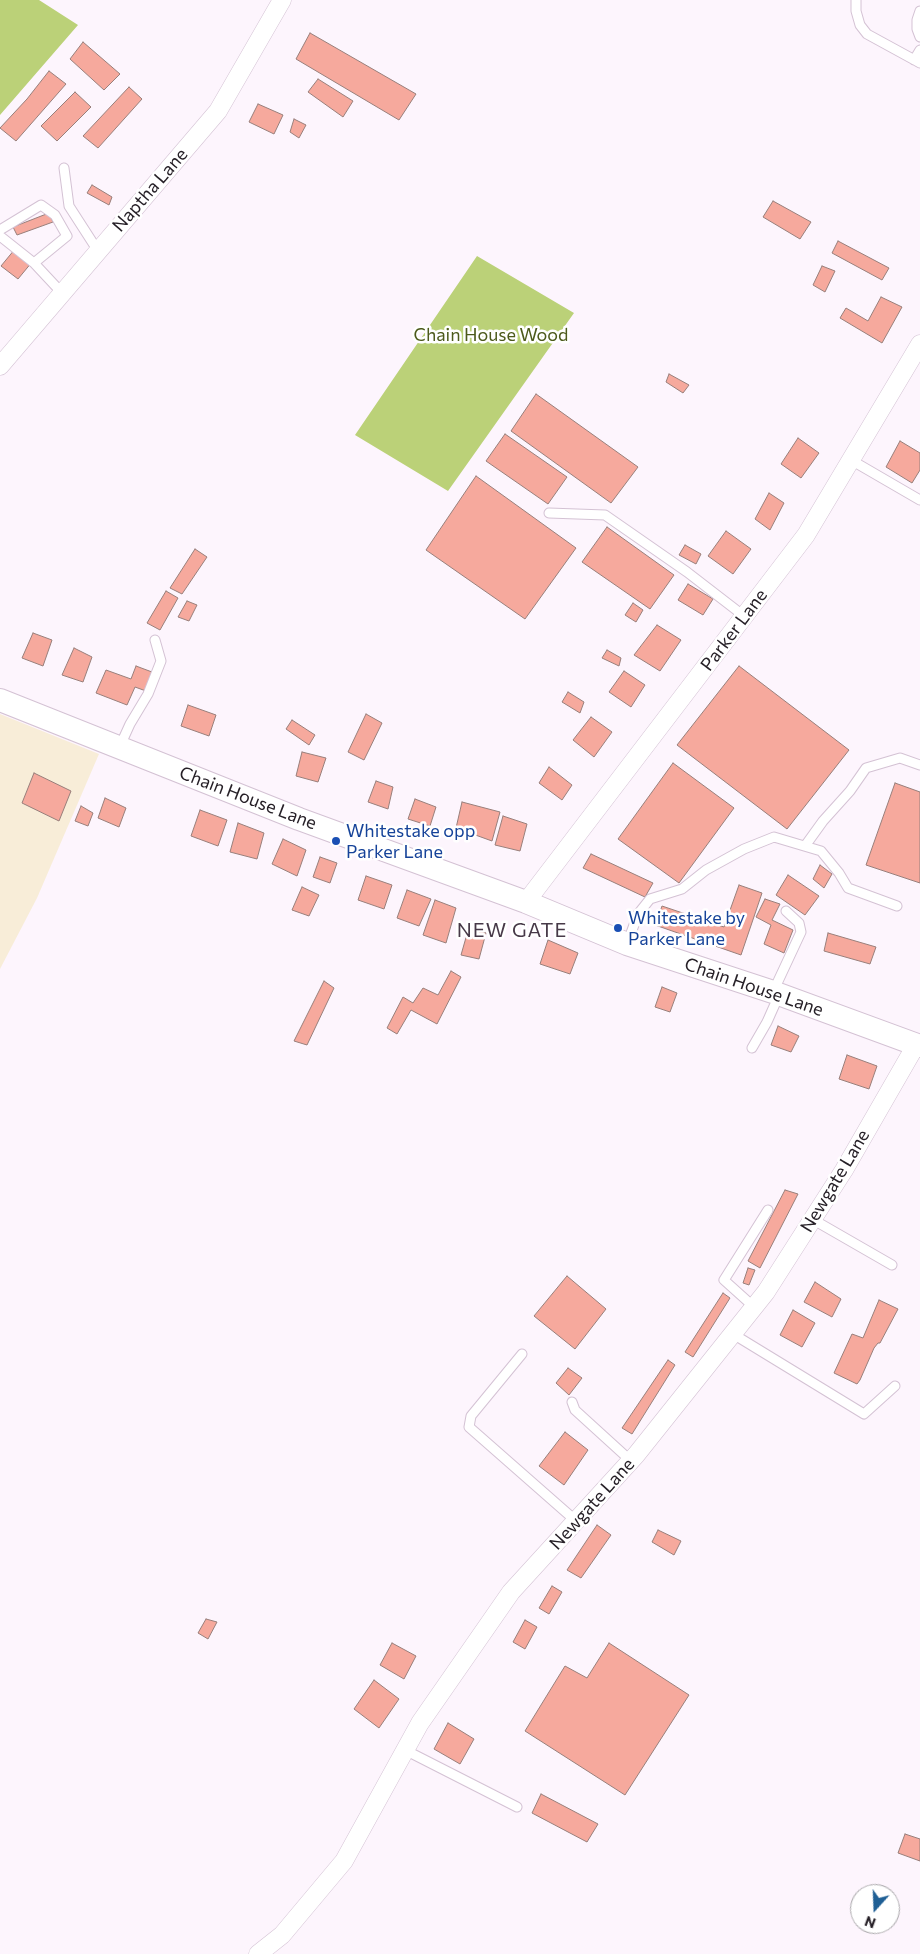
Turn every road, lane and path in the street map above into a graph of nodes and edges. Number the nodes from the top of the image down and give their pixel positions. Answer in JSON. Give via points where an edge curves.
{"nodes":[{"id":1,"x":282,"y":0,"type":"edge"},
{"id":2,"x":856,"y":0,"type":"edge"},
{"id":3,"x":920,"y":11,"type":"edge"},
{"id":4,"x":920,"y":37,"type":"edge"},
{"id":5,"x":920,"y":50,"type":"edge"},
{"id":6,"x":917,"y":62,"type":"edge"},
{"id":7,"x":64,"y":168,"type":"dead end"},
{"id":8,"x":0,"y":230,"type":"edge"},
{"id":9,"x":0,"y":236,"type":"edge"},
{"id":10,"x":98,"y":251,"type":"junction"},
{"id":11,"x":34,"y":263,"type":"junction"},
{"id":12,"x":62,"y":293,"type":"junction"},
{"id":13,"x":920,"y":344,"type":"edge"},
{"id":14,"x":0,"y":366,"type":"edge"},
{"id":15,"x":851,"y":460,"type":"junction"},
{"id":16,"x":920,"y":500,"type":"edge"},
{"id":17,"x":550,"y":513,"type":"dead end"},
{"id":18,"x":744,"y":616,"type":"junction"},
{"id":19,"x":155,"y":640,"type":"dead end"},
{"id":20,"x":0,"y":700,"type":"edge"},
{"id":21,"x":119,"y":748,"type":"junction"},
{"id":22,"x":920,"y":764,"type":"edge"},
{"id":23,"x":805,"y":846,"type":"junction"},
{"id":24,"x":526,"y":902,"type":"junction"},
{"id":25,"x":897,"y":906,"type":"dead end"},
{"id":26,"x":786,"y":911,"type":"dead end"},
{"id":27,"x":627,"y":944,"type":"junction"},
{"id":28,"x":776,"y":993,"type":"junction"},
{"id":29,"x":918,"y":1046,"type":"edge"},
{"id":30,"x":752,"y":1048,"type":"dead end"},
{"id":31,"x":768,"y":1210,"type":"dead end"},
{"id":32,"x":812,"y":1220,"type":"junction"},
{"id":33,"x":892,"y":1264,"type":"dead end"},
{"id":34,"x":754,"y":1307,"type":"junction"},
{"id":35,"x":733,"y":1334,"type":"junction"},
{"id":36,"x":522,"y":1354,"type":"dead end"},
{"id":37,"x":895,"y":1386,"type":"dead end"},
{"id":38,"x":572,"y":1402,"type":"dead end"},
{"id":39,"x":631,"y":1461,"type":"junction"},
{"id":40,"x":576,"y":1521,"type":"junction"},
{"id":41,"x":405,"y":1750,"type":"junction"},
{"id":42,"x":517,"y":1807,"type":"dead end"},
{"id":43,"x":258,"y":1954,"type":"edge"}],
"edges":[{"from":1,"to":10,"type":"street","name":"Naptha Lane","via":[[218,111]]},
{"from":2,"to":6,"type":"lane","via":[[860,25],[867,34]]},
{"from":3,"to":4,"type":"lane","via":[[917,20]]},
{"from":5,"to":6,"type":"lane"},
{"from":7,"to":10,"type":"lane","via":[[69,206]]},
{"from":8,"to":11,"type":"lane","via":[[41,205],[55,215],[67,236]]},
{"from":9,"to":11,"type":"lane"},
{"from":10,"to":12,"type":"street","name":"Naptha Lane"},
{"from":11,"to":12,"type":"lane"},
{"from":12,"to":14,"type":"street","name":"Naptha Lane"},
{"from":13,"to":15,"type":"street","name":"Parker Lane"},
{"from":15,"to":16,"type":"lane"},
{"from":15,"to":18,"type":"street","name":"Parker Lane","via":[[806,535]]},
{"from":17,"to":18,"type":"lane","via":[[605,514]]},
{"from":18,"to":24,"type":"street","name":"Parker Lane"},
{"from":19,"to":21,"type":"lane","via":[[161,661],[148,694]]},
{"from":20,"to":21,"type":"street","name":"Chain House Lane"},
{"from":21,"to":24,"type":"street","name":"Chain House Lane","via":[[299,819]]},
{"from":22,"to":23,"type":"lane","via":[[900,758],[866,768]]},
{"from":23,"to":25,"type":"lane","via":[[821,851],[848,888]]},
{"from":23,"to":27,"type":"lane","via":[[774,838],[736,853],[682,889],[650,898],[638,914]]},
{"from":24,"to":27,"type":"street","name":"Chain House Lane"},
{"from":26,"to":28,"type":"lane","via":[[799,923],[801,932]]},
{"from":27,"to":28,"type":"street","name":"Chain House Lane"},
{"from":28,"to":29,"type":"street","name":"Chain House Lane"},
{"from":28,"to":30,"type":"lane","via":[[767,1022]]},
{"from":29,"to":32,"type":"street","name":"Newgate Lane"},
{"from":31,"to":34,"type":"lane","via":[[724,1280]]},
{"from":32,"to":33,"type":"lane"},
{"from":32,"to":34,"type":"street","name":"Newgate Lane"},
{"from":34,"to":35,"type":"street","name":"Newgate Lane"},
{"from":35,"to":37,"type":"lane","via":[[864,1414]]},
{"from":35,"to":39,"type":"street","name":"Newgate Lane"},
{"from":36,"to":40,"type":"lane","via":[[471,1416],[469,1427]]},
{"from":38,"to":39,"type":"lane","via":[[575,1410]]},
{"from":39,"to":40,"type":"street","name":"Newgate Lane"},
{"from":40,"to":41,"type":"street","name":"Newgate Lane","via":[[511,1592],[420,1723]]},
{"from":41,"to":42,"type":"lane"},
{"from":41,"to":43,"type":"street","name":"Newgate Lane","via":[[344,1861],[282,1935]]}]}
